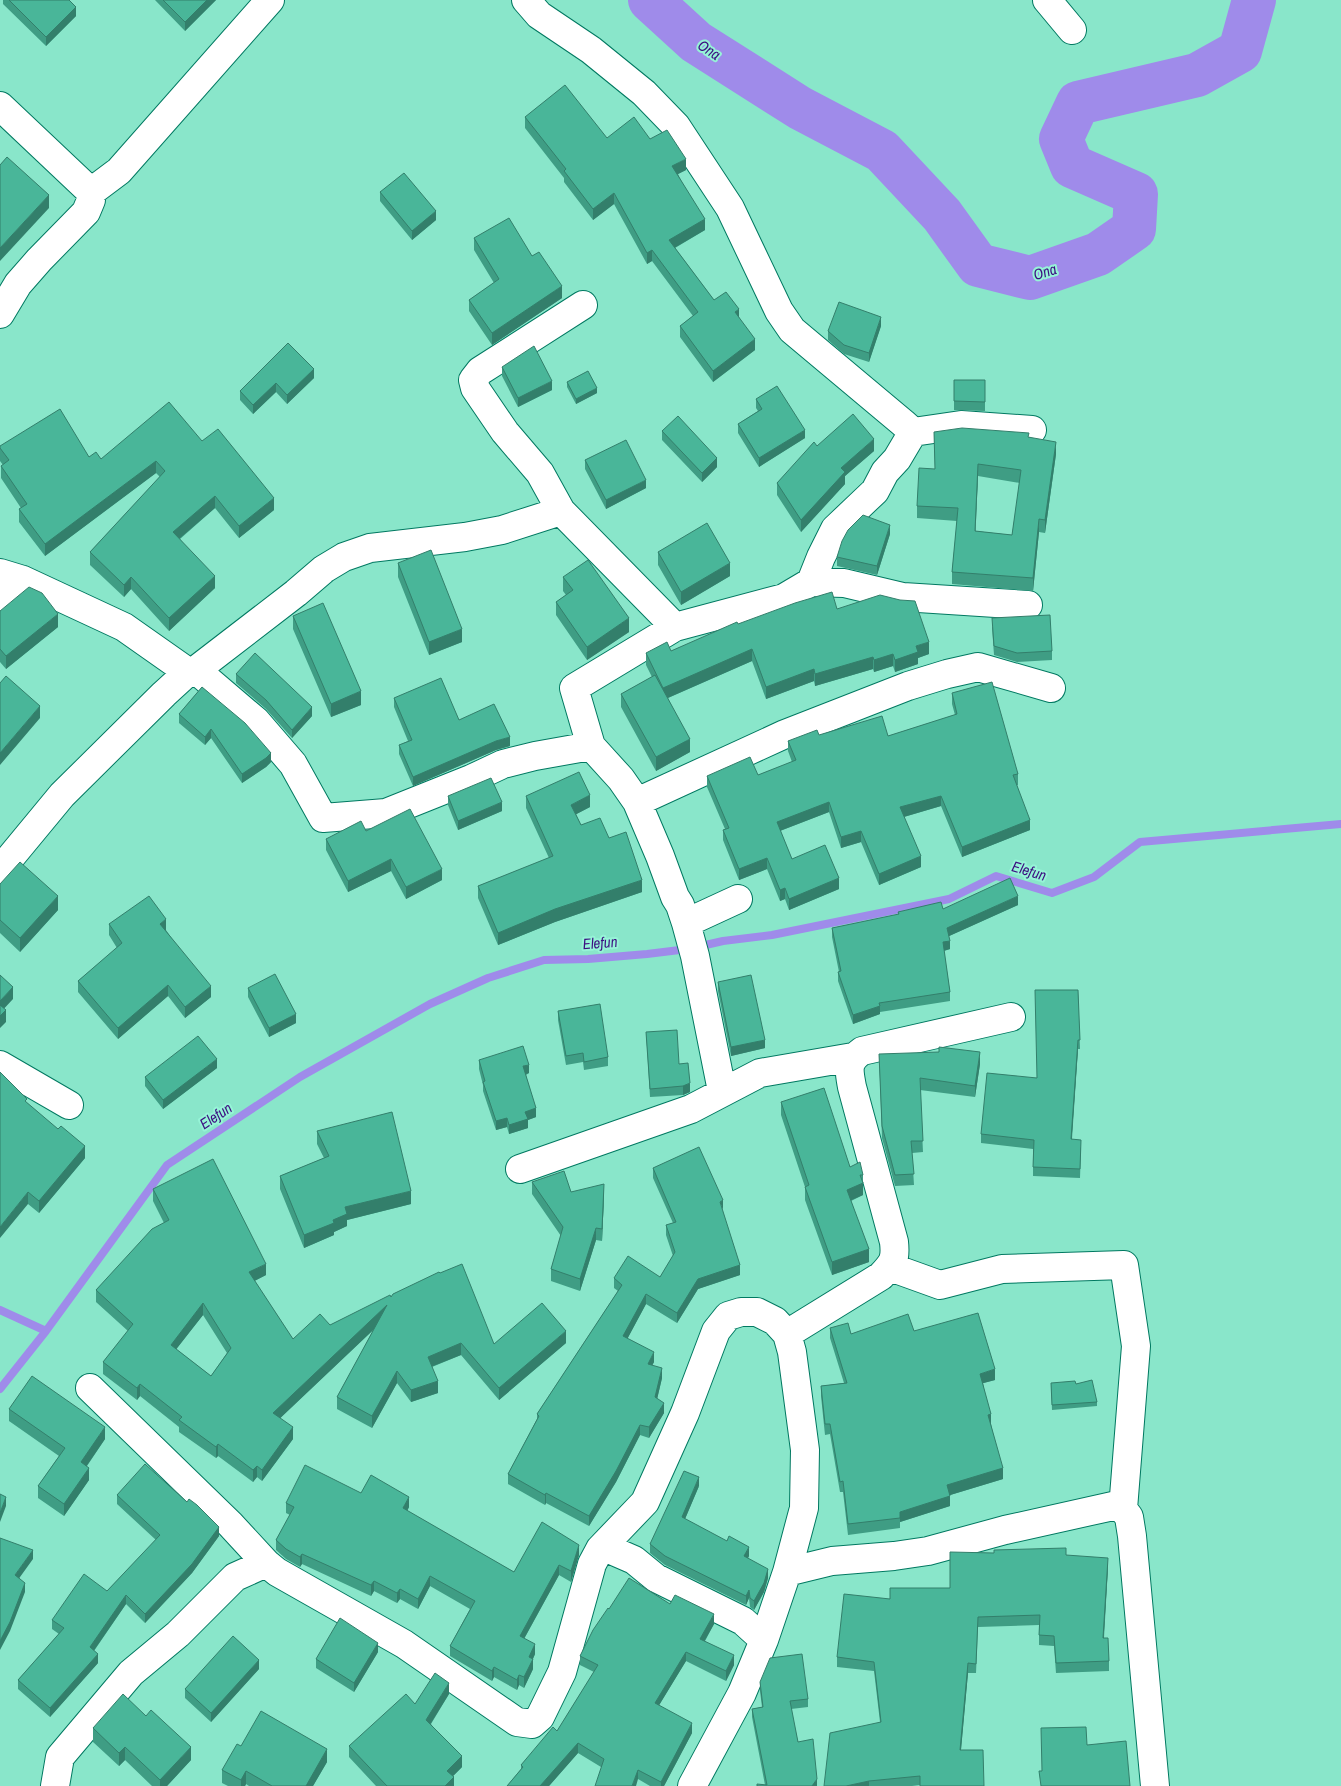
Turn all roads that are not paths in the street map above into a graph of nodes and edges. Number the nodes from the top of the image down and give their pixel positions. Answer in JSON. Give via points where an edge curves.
{"nodes":[{"id":1,"x":270,"y":0,"type":"edge"},
{"id":2,"x":526,"y":0,"type":"edge"},
{"id":3,"x":1048,"y":0,"type":"edge"},
{"id":4,"x":1072,"y":30,"type":"dead end"},
{"id":5,"x":0,"y":106,"type":"edge"},
{"id":6,"x":91,"y":192,"type":"junction"},
{"id":7,"x":584,"y":305,"type":"dead end"},
{"id":8,"x":0,"y":314,"type":"edge"},
{"id":9,"x":1032,"y":430,"type":"dead end"},
{"id":10,"x":912,"y":432,"type":"junction"},
{"id":11,"x":561,"y":511,"type":"junction"},
{"id":12,"x":12,"y":577,"type":"edge"},
{"id":13,"x":810,"y":582,"type":"junction"},
{"id":14,"x":0,"y":602,"type":"edge"},
{"id":15,"x":1028,"y":605,"type":"dead end"},
{"id":16,"x":675,"y":627,"type":"junction"},
{"id":17,"x":163,"y":653,"type":"junction"},
{"id":18,"x":192,"y":671,"type":"junction"},
{"id":19,"x":1051,"y":688,"type":"dead end"},
{"id":20,"x":164,"y":694,"type":"junction"},
{"id":21,"x":591,"y":746,"type":"junction"},
{"id":22,"x":636,"y":802,"type":"junction"},
{"id":23,"x":0,"y":870,"type":"edge"},
{"id":24,"x":738,"y":899,"type":"dead end"},
{"id":25,"x":690,"y":939,"type":"junction"},
{"id":26,"x":1011,"y":1017,"type":"dead end"},
{"id":27,"x":853,"y":1057,"type":"junction"},
{"id":28,"x":0,"y":1065,"type":"edge"},
{"id":29,"x":722,"y":1092,"type":"junction"},
{"id":30,"x":69,"y":1105,"type":"dead end"},
{"id":31,"x":520,"y":1169,"type":"dead end"},
{"id":32,"x":890,"y":1267,"type":"junction"},
{"id":33,"x":787,"y":1334,"type":"junction"},
{"id":34,"x":90,"y":1388,"type":"dead end"},
{"id":35,"x":1123,"y":1509,"type":"junction"},
{"id":36,"x":600,"y":1549,"type":"junction"},
{"id":37,"x":266,"y":1563,"type":"junction"},
{"id":38,"x":787,"y":1572,"type":"junction"},
{"id":39,"x":764,"y":1640,"type":"junction"},
{"id":40,"x":55,"y":1786,"type":"edge"},
{"id":41,"x":692,"y":1786,"type":"edge"},
{"id":42,"x":1155,"y":1786,"type":"edge"}],
"edges":[{"from":1,"to":6,"type":"street","via":[[119,170]]},
{"from":2,"to":10,"type":"street","via":[[539,15],[591,50],[644,92],[676,126],[730,208],[779,311],[792,330]]},
{"from":3,"to":4,"type":"street"},
{"from":5,"to":6,"type":"street"},
{"from":6,"to":8,"type":"street","via":[[86,212],[18,284]]},
{"from":7,"to":11,"type":"street","via":[[480,371],[473,380],[505,432],[540,473]]},
{"from":9,"to":10,"type":"street","via":[[961,425]]},
{"from":10,"to":13,"type":"street","via":[[875,491],[835,529]]},
{"from":11,"to":16,"type":"street"},
{"from":11,"to":18,"type":"street","via":[[502,530],[370,548],[344,557],[324,568]]},
{"from":12,"to":14,"type":"street"},
{"from":12,"to":17,"type":"street","via":[[124,626]]},
{"from":13,"to":15,"type":"street","via":[[844,583],[903,597]]},
{"from":13,"to":16,"type":"street","via":[[784,598]]},
{"from":16,"to":21,"type":"street","via":[[574,688]]},
{"from":17,"to":18,"type":"street"},
{"from":17,"to":20,"type":"street"},
{"from":18,"to":20,"type":"street"},
{"from":18,"to":21,"type":"street","via":[[256,721],[293,764],[323,818],[386,813],[503,764]]},
{"from":19,"to":22,"type":"street","via":[[978,667],[948,674],[908,686],[785,734]]},
{"from":20,"to":23,"type":"street","via":[[62,795]]},
{"from":21,"to":22,"type":"street"},
{"from":22,"to":25,"type":"street","via":[[680,905]]},
{"from":24,"to":25,"type":"street"},
{"from":25,"to":29,"type":"street"},
{"from":26,"to":27,"type":"street","via":[[862,1051]]},
{"from":27,"to":29,"type":"street","via":[[760,1073]]},
{"from":27,"to":32,"type":"street","via":[[849,1066],[852,1087],[894,1242],[896,1257]]},
{"from":28,"to":30,"type":"street"},
{"from":29,"to":31,"type":"street","via":[[691,1109]]},
{"from":32,"to":33,"type":"street","via":[[881,1276]]},
{"from":32,"to":35,"type":"street","via":[[940,1285],[1002,1269],[1124,1265],[1136,1346]]},
{"from":33,"to":36,"type":"street","via":[[775,1321],[757,1312],[728,1316],[716,1331],[685,1413],[645,1502]]},
{"from":33,"to":38,"type":"street","via":[[805,1450],[804,1508]]},
{"from":34,"to":37,"type":"street"},
{"from":35,"to":38,"type":"street","via":[[1113,1506],[928,1550],[832,1560]]},
{"from":35,"to":42,"type":"street","via":[[1129,1517],[1132,1536]]},
{"from":36,"to":37,"type":"street","via":[[592,1564],[562,1672],[540,1717],[532,1724],[517,1722],[404,1644]]},
{"from":36,"to":39,"type":"street","via":[[634,1560],[656,1578],[743,1621]]},
{"from":37,"to":40,"type":"street","via":[[235,1577],[178,1634],[131,1673],[60,1757]]},
{"from":38,"to":39,"type":"street"},
{"from":39,"to":41,"type":"street","via":[[742,1693]]}]}
